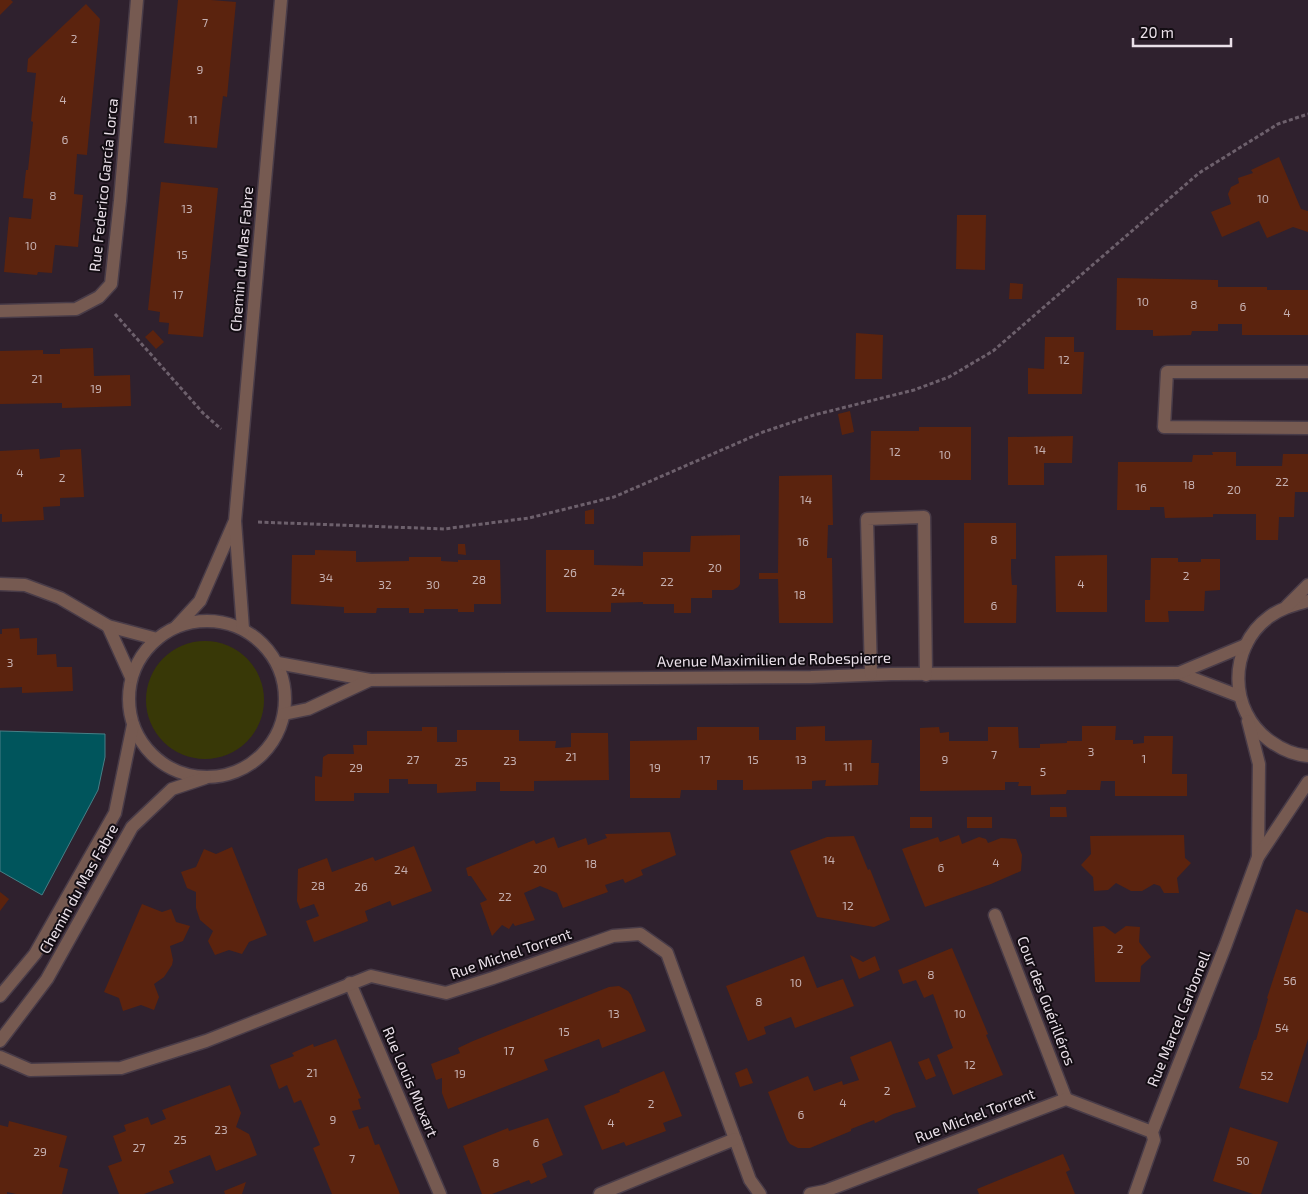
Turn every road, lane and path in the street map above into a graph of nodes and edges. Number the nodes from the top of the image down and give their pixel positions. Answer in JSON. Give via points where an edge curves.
{"nodes":[{"id":1,"x":137,"y":0,"type":"edge"},
{"id":2,"x":281,"y":0,"type":"edge"},
{"id":3,"x":1308,"y":114,"type":"edge"},
{"id":4,"x":99,"y":297,"type":"junction"},
{"id":5,"x":0,"y":311,"type":"edge"},
{"id":6,"x":1308,"y":372,"type":"edge"},
{"id":7,"x":1308,"y":428,"type":"edge"},
{"id":8,"x":242,"y":448,"type":"junction"},
{"id":9,"x":235,"y":521,"type":"junction"},
{"id":10,"x":0,"y":584,"type":"edge"},
{"id":11,"x":1308,"y":585,"type":"edge"},
{"id":12,"x":1308,"y":601,"type":"edge"},
{"id":13,"x":1286,"y":607,"type":"junction"},
{"id":14,"x":108,"y":626,"type":"junction"},
{"id":15,"x":176,"y":627,"type":"junction"},
{"id":16,"x":244,"y":629,"type":"junction"},
{"id":17,"x":157,"y":639,"type":"junction"},
{"id":18,"x":1246,"y":645,"type":"junction"},
{"id":19,"x":278,"y":664,"type":"junction"},
{"id":20,"x":1179,"y":673,"type":"junction"},
{"id":21,"x":871,"y":674,"type":"junction"},
{"id":22,"x":926,"y":674,"type":"junction"},
{"id":23,"x":131,"y":677,"type":"junction"},
{"id":24,"x":370,"y":680,"type":"junction"},
{"id":25,"x":1240,"y":696,"type":"junction"},
{"id":26,"x":284,"y":714,"type":"junction"},
{"id":27,"x":1248,"y":718,"type":"junction"},
{"id":28,"x":133,"y":725,"type":"junction"},
{"id":29,"x":1308,"y":756,"type":"edge"},
{"id":30,"x":208,"y":778,"type":"junction"},
{"id":31,"x":1308,"y":782,"type":"edge"},
{"id":32,"x":1258,"y":857,"type":"junction"},
{"id":33,"x":995,"y":915,"type":"dead end"},
{"id":34,"x":350,"y":983,"type":"junction"},
{"id":35,"x":0,"y":996,"type":"edge"},
{"id":36,"x":0,"y":1041,"type":"edge"},
{"id":37,"x":0,"y":1057,"type":"edge"},
{"id":38,"x":1066,"y":1098,"type":"junction"},
{"id":39,"x":1152,"y":1132,"type":"junction"},
{"id":40,"x":735,"y":1139,"type":"junction"},
{"id":41,"x":440,"y":1194,"type":"edge"},
{"id":42,"x":600,"y":1194,"type":"edge"},
{"id":43,"x":760,"y":1194,"type":"edge"},
{"id":44,"x":810,"y":1194,"type":"edge"},
{"id":45,"x":1135,"y":1194,"type":"edge"}],
"edges":[{"from":1,"to":4,"type":"street","name":"Rue Federico García Lorca","via":[[111,284]]},
{"from":2,"to":8,"type":"street","name":"Chemin du Mas Fabre"},
{"from":3,"to":9,"type":"path","via":[[1278,124],[1200,173],[993,351],[949,377],[914,390],[814,415],[763,432],[614,497],[529,518],[444,528]]},
{"from":4,"to":5,"type":"street","via":[[76,309]]},
{"from":4,"to":8,"type":"path","via":[[203,413]]},
{"from":6,"to":7,"type":"street","via":[[1167,372],[1164,427]]},
{"from":8,"to":9,"type":"street","name":"Chemin du Mas Fabre"},
{"from":9,"to":15,"type":"street","name":"Chemin du Mas Fabre","via":[[200,601]]},
{"from":9,"to":16,"type":"street","name":"Chemin du Mas Fabre"},
{"from":10,"to":14,"type":"street","via":[[25,585],[60,598]]},
{"from":11,"to":13,"type":"street"},
{"from":12,"to":13,"type":"street"},
{"from":13,"to":18,"type":"street","via":[[1269,616]]},
{"from":14,"to":17,"type":"street"},
{"from":14,"to":23,"type":"street"},
{"from":15,"to":16,"type":"street","via":[[198,621],[222,622]]},
{"from":15,"to":17,"type":"street"},
{"from":16,"to":19,"type":"street","via":[[263,644]]},
{"from":17,"to":23,"type":"street","via":[[142,656]]},
{"from":18,"to":20,"type":"street","name":"Avenue Maximilien de Robespierre"},
{"from":18,"to":25,"type":"street","via":[[1240,661]]},
{"from":19,"to":24,"type":"street","name":"Avenue Maximilien de Robespierre"},
{"from":19,"to":26,"type":"street","via":[[285,688]]},
{"from":20,"to":22,"type":"street","name":"Avenue Maximilien de Robespierre"},
{"from":20,"to":25,"type":"street","name":"Avenue Maximilien de Robespierre"},
{"from":21,"to":22,"type":"street","name":"Avenue Maximilien de Robespierre"},
{"from":21,"to":22,"type":"street","via":[[867,519],[924,517]]},
{"from":21,"to":24,"type":"street","name":"Avenue Maximilien de Robespierre"},
{"from":23,"to":28,"type":"street","via":[[129,709]]},
{"from":24,"to":26,"type":"street","name":"Avenue Maximilien de Robespierre","via":[[308,709]]},
{"from":25,"to":27,"type":"street"},
{"from":26,"to":30,"type":"street","via":[[277,735],[265,752],[248,766]]},
{"from":27,"to":29,"type":"street","via":[[1280,749]]},
{"from":27,"to":32,"type":"street","name":"Rue Marcel Carbonell","via":[[1259,764]]},
{"from":28,"to":30,"type":"street","via":[[144,746],[162,763],[183,774]]},
{"from":28,"to":35,"type":"street","name":"Chemin du Mas Fabre","via":[[115,814],[35,954]]},
{"from":30,"to":36,"type":"street","name":"Chemin du Mas Fabre","via":[[172,789],[132,827],[46,979]]},
{"from":31,"to":32,"type":"street","name":"Rue Marcel Carbonell"},
{"from":32,"to":39,"type":"street","name":"Rue Marcel Carbonell"},
{"from":33,"to":38,"type":"street","name":"Cour des Guérilléros"},
{"from":34,"to":37,"type":"street","name":"Rue Michel Torrent","via":[[206,1041],[121,1068],[30,1070]]},
{"from":34,"to":40,"type":"street","name":"Rue Michel Torrent","via":[[371,976],[446,993],[613,936],[640,934],[667,953]]},
{"from":34,"to":41,"type":"street","name":"Rue Louis Muxart"},
{"from":38,"to":39,"type":"street"},
{"from":38,"to":44,"type":"street","name":"Rue Michel Torrent","via":[[826,1191]]},
{"from":39,"to":45,"type":"street","name":"Rue Marcel Carbonell","via":[[1154,1140]]},
{"from":40,"to":42,"type":"street"},
{"from":40,"to":43,"type":"street","name":"Rue Michel Torrent","via":[[750,1180]]}]}
